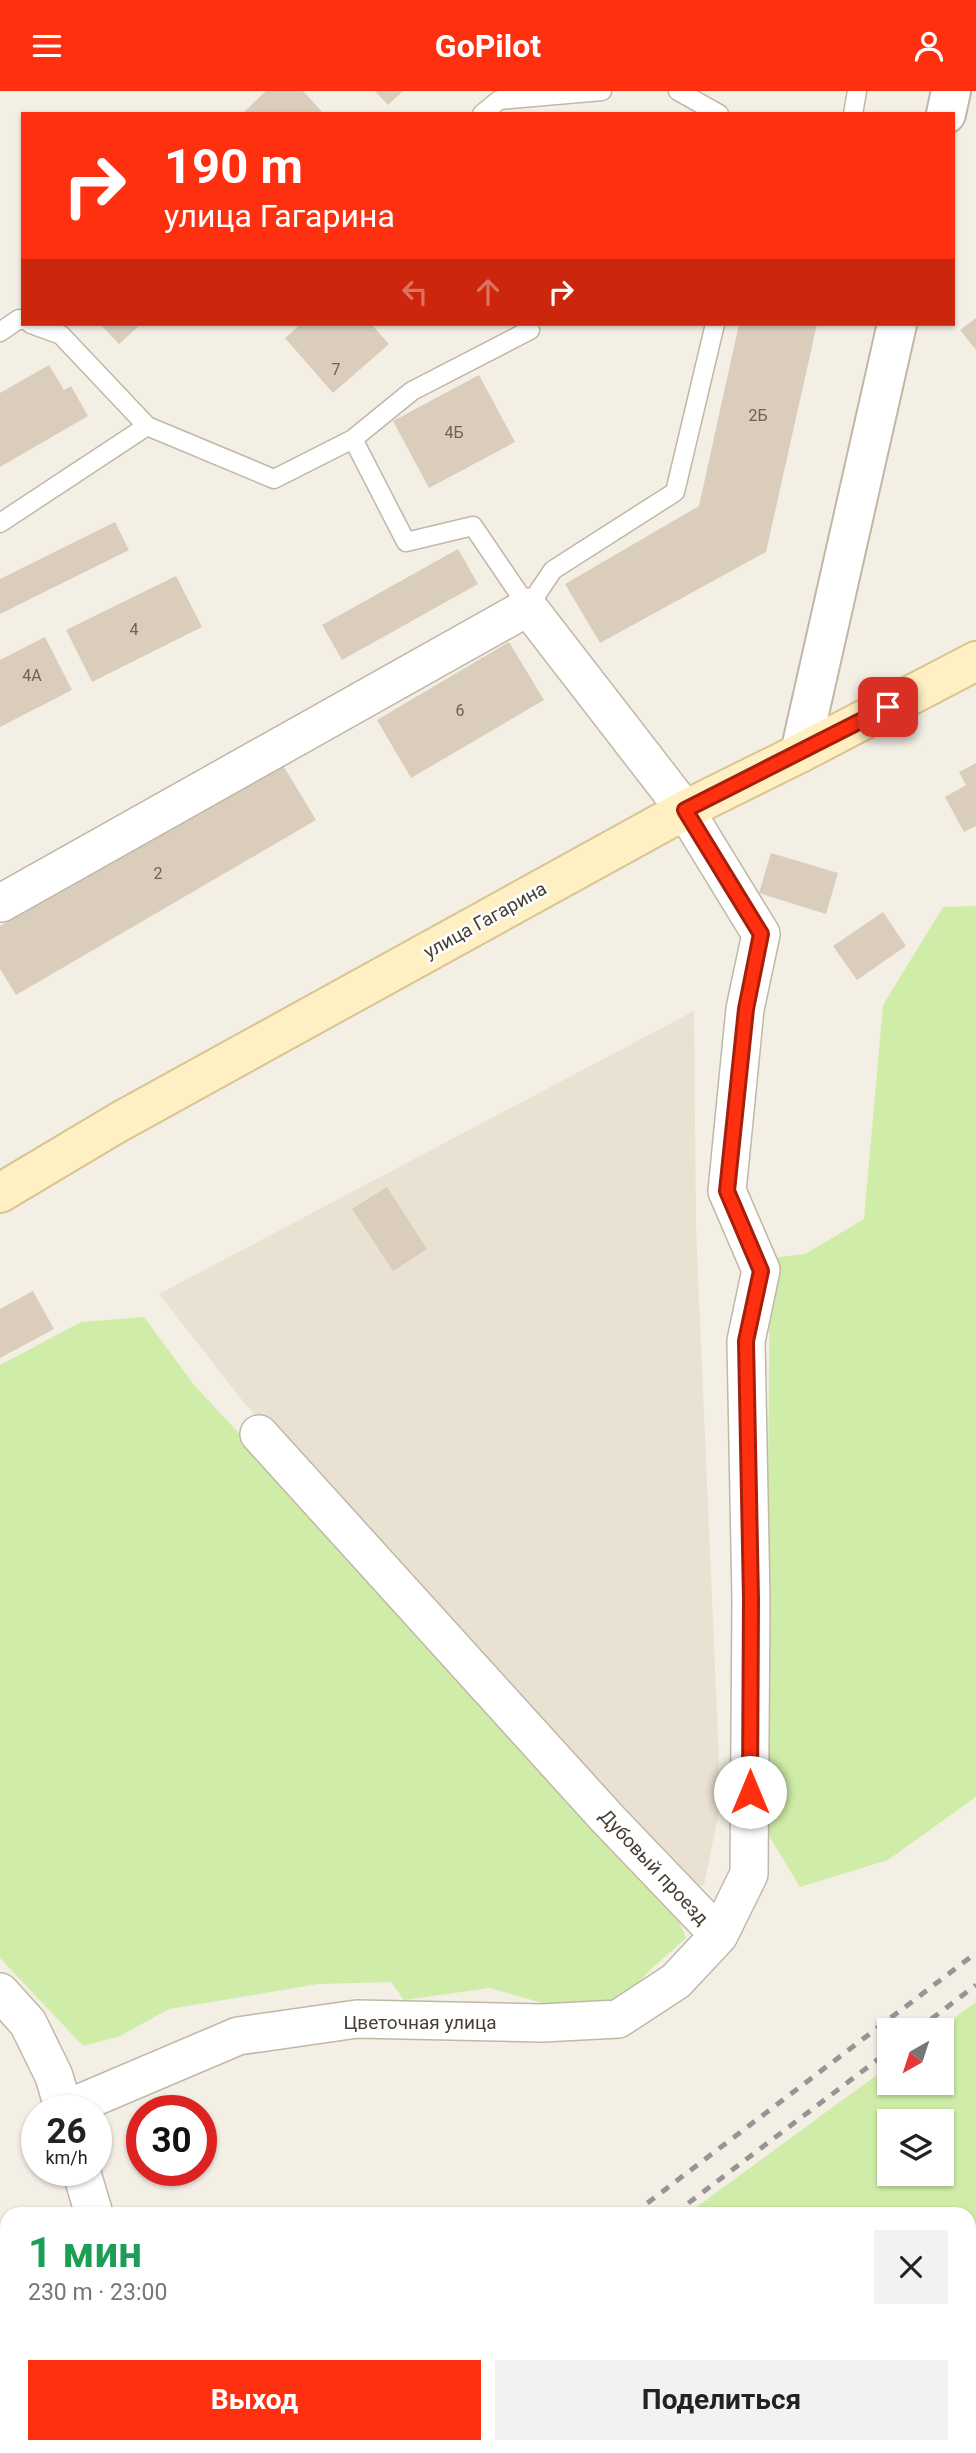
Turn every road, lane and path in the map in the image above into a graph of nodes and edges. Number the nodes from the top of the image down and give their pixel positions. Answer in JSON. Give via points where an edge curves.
{"nodes":[{"id":1,"x":602,"y":91,"type":"edge"},
{"id":2,"x":678,"y":91,"type":"edge"},
{"id":3,"x":857,"y":91,"type":"edge"},
{"id":4,"x":951,"y":91,"type":"edge"},
{"id":5,"x":484,"y":112,"type":"edge"},
{"id":6,"x":715,"y":112,"type":"edge"},
{"id":7,"x":852,"y":112,"type":"edge"},
{"id":8,"x":946,"y":112,"type":"edge"},
{"id":9,"x":21,"y":320,"type":"edge"},
{"id":10,"x":36,"y":326,"type":"edge"},
{"id":11,"x":715,"y":326,"type":"edge"},
{"id":12,"x":897,"y":326,"type":"edge"},
{"id":13,"x":530,"y":330,"type":"dead end"},
{"id":14,"x":0,"y":332,"type":"edge"},
{"id":15,"x":147,"y":426,"type":"junction"},
{"id":16,"x":353,"y":439,"type":"junction"},
{"id":17,"x":0,"y":523,"type":"edge"},
{"id":18,"x":528,"y":607,"type":"junction"},
{"id":19,"x":976,"y":661,"type":"edge"},
{"id":20,"x":800,"y":753,"type":"junction"},
{"id":21,"x":685,"y":810,"type":"junction"},
{"id":22,"x":1,"y":903,"type":"edge"},
{"id":23,"x":0,"y":1193,"type":"edge"},
{"id":24,"x":259,"y":1434,"type":"dead end"},
{"id":25,"x":719,"y":1935,"type":"junction"},
{"id":26,"x":0,"y":1993,"type":"edge"},
{"id":27,"x":60,"y":2095,"type":"edge"},
{"id":28,"x":99,"y":2095,"type":"edge"},
{"id":29,"x":86,"y":2186,"type":"edge"},
{"id":30,"x":92,"y":2207,"type":"edge"}],
"edges":[{"from":1,"to":5,"type":"lane","via":[[499,100]]},
{"from":2,"to":6,"type":"lane"},
{"from":3,"to":7,"type":"lane"},
{"from":4,"to":8,"type":"street"},
{"from":9,"to":14,"type":"lane"},
{"from":10,"to":15,"type":"lane","via":[[61,335]]},
{"from":11,"to":18,"type":"lane","via":[[675,492],[553,570]]},
{"from":12,"to":20,"type":"street"},
{"from":13,"to":16,"type":"lane","via":[[412,391]]},
{"from":15,"to":16,"type":"lane","via":[[274,479]]},
{"from":15,"to":17,"type":"lane"},
{"from":16,"to":18,"type":"lane","via":[[406,542],[473,526]]},
{"from":18,"to":21,"type":"street","name":"Дубовый проезд"},
{"from":18,"to":22,"type":"street"},
{"from":19,"to":20,"type":"main road","name":"улица Гагарина"},
{"from":20,"to":21,"type":"main road","name":"улица Гагарина"},
{"from":21,"to":23,"type":"main road","name":"улица Гагарина","via":[[119,1122]]},
{"from":21,"to":25,"type":"street","name":"Дубовый проезд","via":[[761,934],[746,1009],[727,1191],[761,1271],[746,1341],[751,1599],[749,1874]]},
{"from":24,"to":25,"type":"street","name":"Дубовый проезд"},
{"from":25,"to":28,"type":"street","name":"Цветочная улица","via":[[676,1981],[618,2019],[542,2023],[357,2019],[238,2036]]},
{"from":26,"to":27,"type":"street","name":"Цветочная улица","via":[[28,2023]]},
{"from":29,"to":30,"type":"street"}]}
